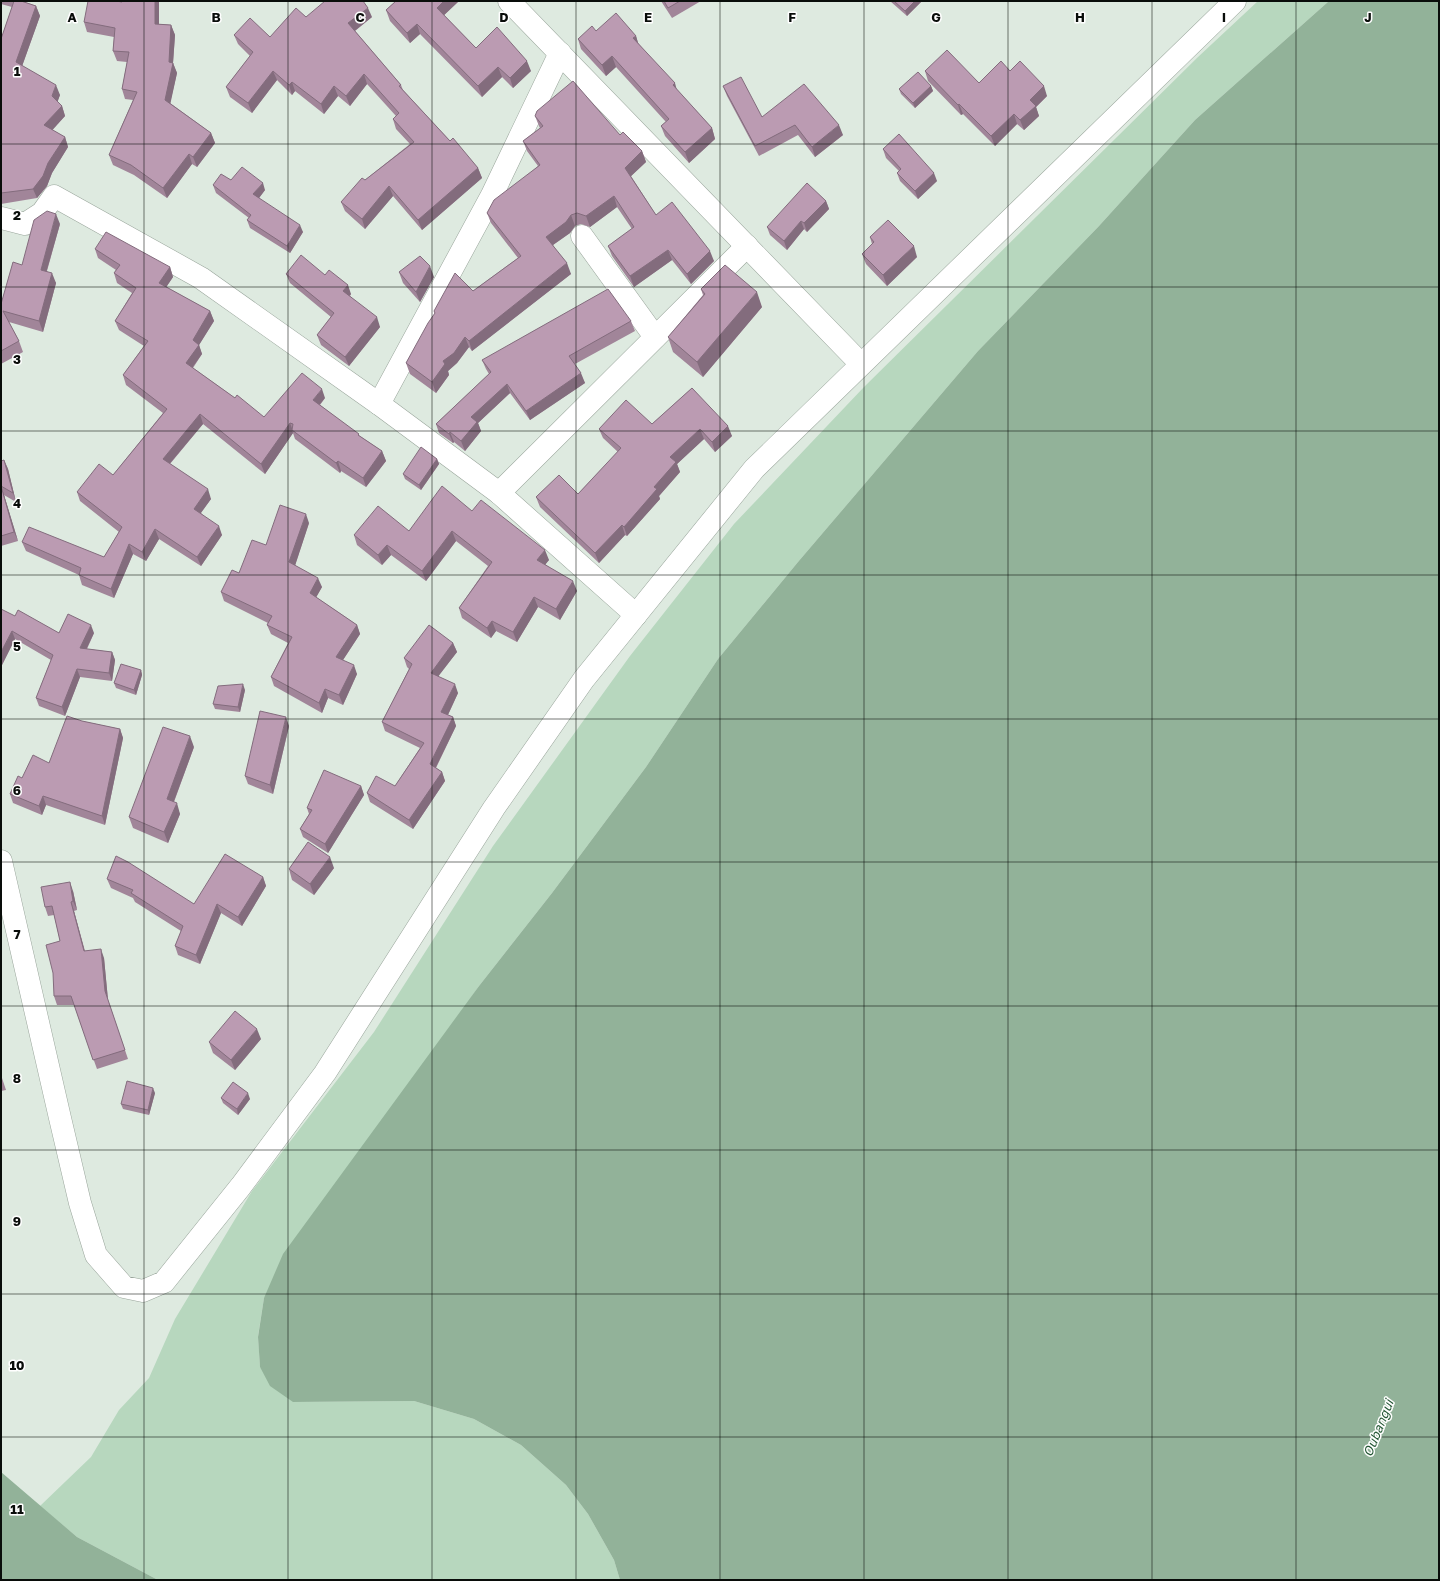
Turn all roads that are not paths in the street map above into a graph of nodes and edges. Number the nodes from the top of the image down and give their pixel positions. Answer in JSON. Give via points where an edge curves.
{"nodes":[{"id":1,"x":509,"y":1,"type":"edge"},
{"id":2,"x":1235,"y":1,"type":"edge"},
{"id":3,"x":560,"y":53,"type":"junction"},
{"id":4,"x":1,"y":218,"type":"edge"},
{"id":5,"x":582,"y":236,"type":"dead end"},
{"id":6,"x":747,"y":246,"type":"junction"},
{"id":7,"x":655,"y":337,"type":"junction"},
{"id":8,"x":861,"y":364,"type":"junction"},
{"id":9,"x":380,"y":404,"type":"junction"},
{"id":10,"x":499,"y":493,"type":"junction"},
{"id":11,"x":636,"y":615,"type":"junction"},
{"id":12,"x":1,"y":861,"type":"edge"}],
"edges":[{"from":1,"to":3,"type":"street"},
{"from":2,"to":8,"type":"street"},
{"from":3,"to":6,"type":"street"},
{"from":3,"to":9,"type":"street","via":[[492,195]]},
{"from":4,"to":9,"type":"street","via":[[25,224],[42,213],[54,196],[201,278]]},
{"from":5,"to":7,"type":"street"},
{"from":6,"to":7,"type":"street"},
{"from":6,"to":8,"type":"street"},
{"from":7,"to":10,"type":"street"},
{"from":8,"to":11,"type":"street","via":[[754,469]]},
{"from":9,"to":10,"type":"street"},
{"from":10,"to":11,"type":"street"},
{"from":11,"to":12,"type":"street","via":[[584,679],[494,808],[325,1073],[241,1186],[164,1282],[143,1291],[124,1287],[96,1255],[80,1203]]}]}
